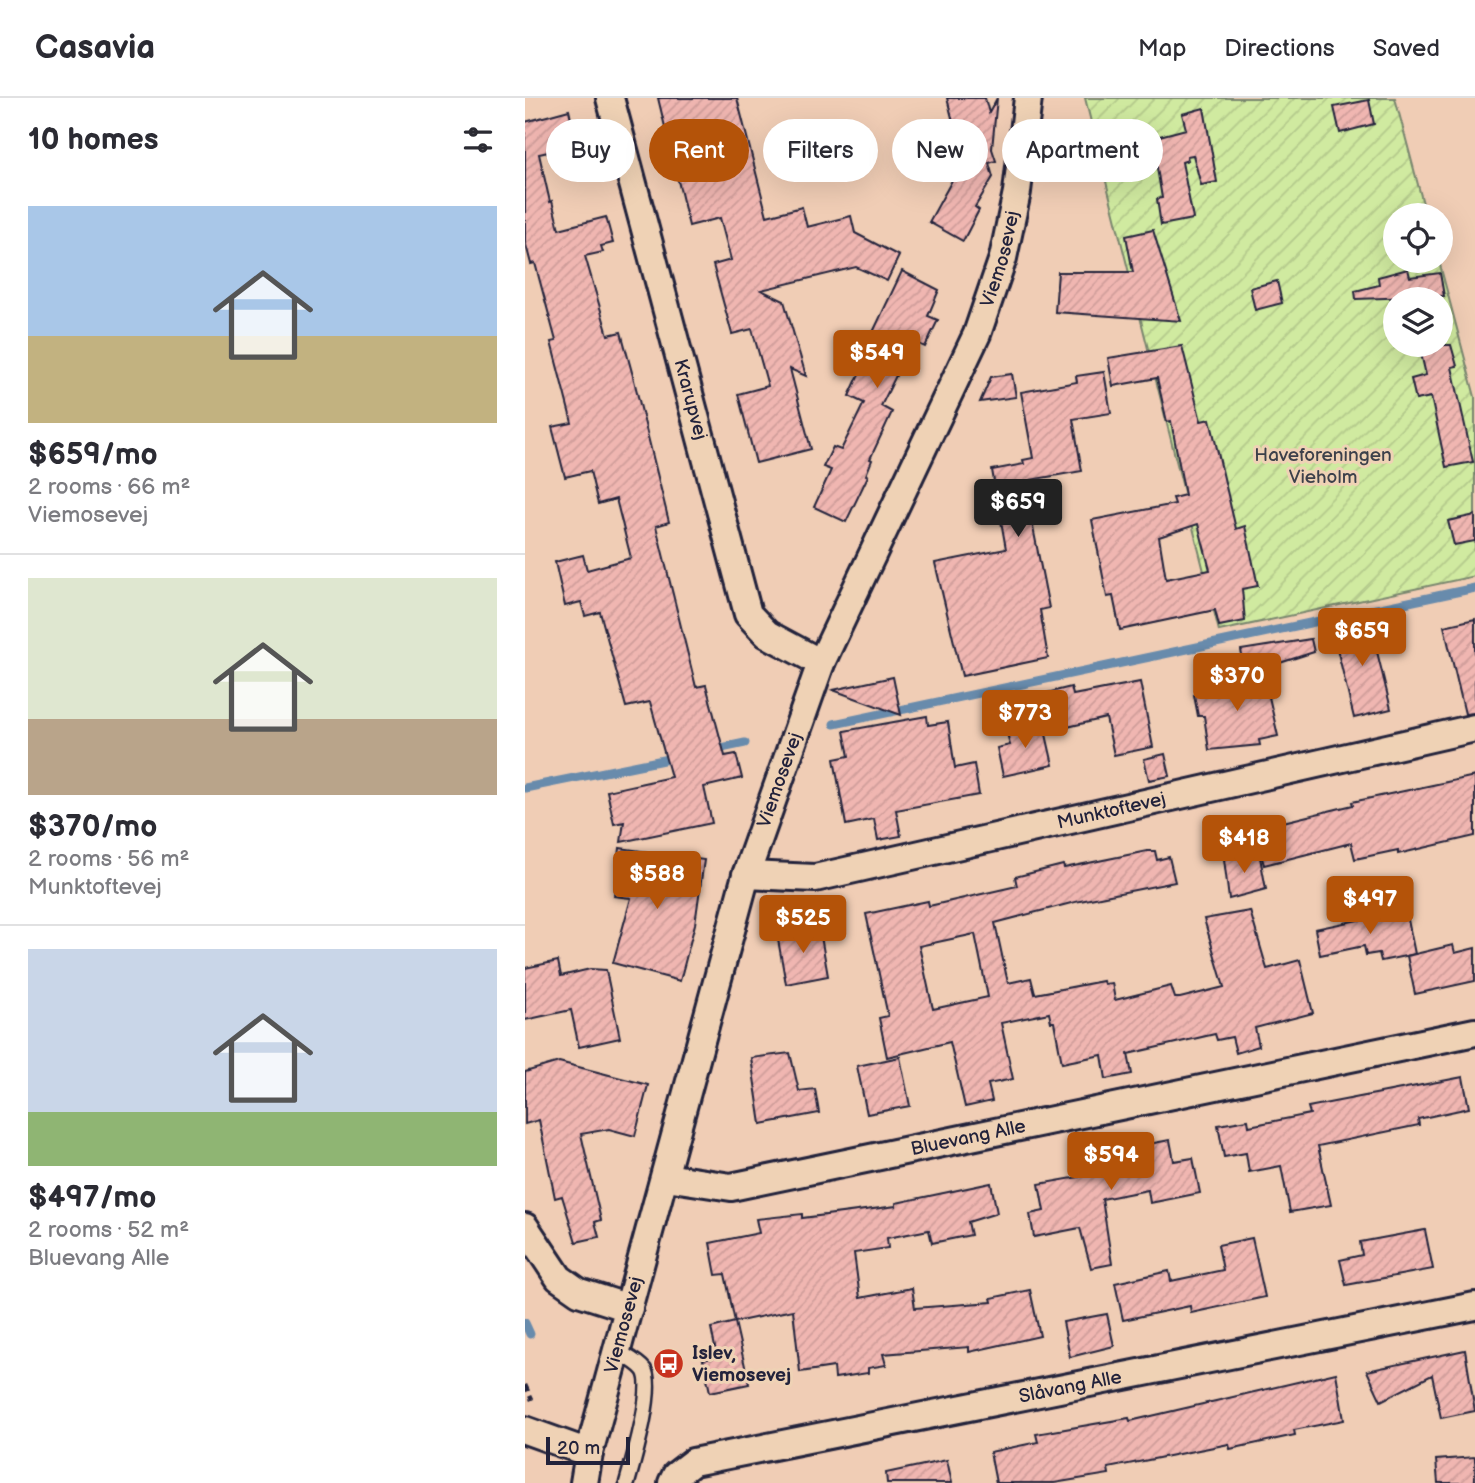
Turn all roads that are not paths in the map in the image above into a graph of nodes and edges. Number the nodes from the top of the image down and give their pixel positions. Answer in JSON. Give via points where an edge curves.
{"nodes":[{"id":1,"x":610,"y":98,"type":"edge"},
{"id":2,"x":1028,"y":98,"type":"edge"},
{"id":3,"x":821,"y":663,"type":"junction"},
{"id":4,"x":1475,"y":728,"type":"edge"},
{"id":5,"x":745,"y":875,"type":"junction"},
{"id":6,"x":1475,"y":1032,"type":"edge"},
{"id":7,"x":666,"y":1177,"type":"junction"},
{"id":8,"x":525,"y":1227,"type":"edge"},
{"id":9,"x":1475,"y":1306,"type":"edge"},
{"id":10,"x":629,"y":1308,"type":"junction"},
{"id":11,"x":617,"y":1351,"type":"junction"},
{"id":12,"x":525,"y":1430,"type":"edge"},
{"id":13,"x":589,"y":1453,"type":"junction"},
{"id":14,"x":584,"y":1483,"type":"edge"},
{"id":15,"x":627,"y":1483,"type":"edge"},
{"id":16,"x":672,"y":1483,"type":"edge"}],
"edges":[{"from":1,"to":3,"type":"street","name":"Krarupvej","via":[[748,614],[767,634]]},
{"from":2,"to":3,"type":"street","name":"Viemosevej","via":[[1017,192],[1003,258],[977,334]]},
{"from":3,"to":5,"type":"street","name":"Viemosevej"},
{"from":4,"to":5,"type":"street","name":"Munktoftevej","via":[[815,878]]},
{"from":5,"to":7,"type":"street","name":"Viemosevej"},
{"from":6,"to":7,"type":"street","name":"Bluevang Alle","via":[[731,1187]]},
{"from":7,"to":10,"type":"street","name":"Viemosevej"},
{"from":8,"to":10,"type":"street","via":[[559,1278],[579,1292]]},
{"from":9,"to":16,"type":"street","name":"Slåvang Alle","via":[[693,1462]]},
{"from":10,"to":11,"type":"street","name":"Viemosevej"},
{"from":11,"to":13,"type":"street","name":"Viemosevej"},
{"from":11,"to":15,"type":"lane","via":[[643,1368],[647,1378],[640,1437]]},
{"from":12,"to":13,"type":"street"},
{"from":13,"to":14,"type":"street","name":"Viemosevej"}]}
